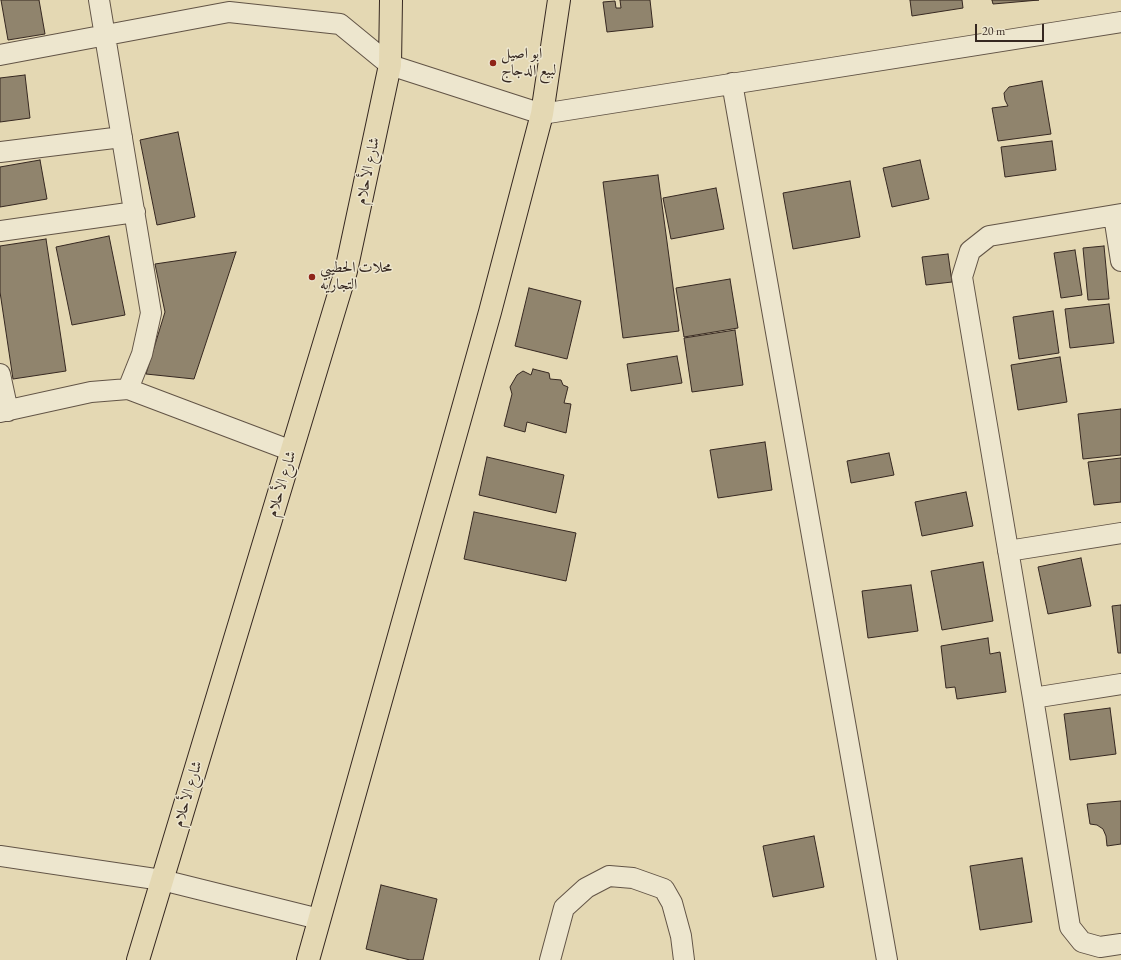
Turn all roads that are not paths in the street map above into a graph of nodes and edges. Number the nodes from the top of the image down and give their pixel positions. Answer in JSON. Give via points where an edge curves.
{"nodes":[{"id":1,"x":99,"y":0,"type":"edge"},
{"id":2,"x":391,"y":0,"type":"edge"},
{"id":3,"x":559,"y":0,"type":"edge"},
{"id":4,"x":1121,"y":22,"type":"edge"},
{"id":5,"x":105,"y":35,"type":"junction"},
{"id":6,"x":0,"y":55,"type":"edge"},
{"id":7,"x":390,"y":65,"type":"junction"},
{"id":8,"x":732,"y":84,"type":"junction"},
{"id":9,"x":542,"y":114,"type":"junction"},
{"id":10,"x":122,"y":137,"type":"junction"},
{"id":11,"x":0,"y":152,"type":"edge"},
{"id":12,"x":135,"y":212,"type":"junction"},
{"id":13,"x":1117,"y":215,"type":"edge"},
{"id":14,"x":0,"y":231,"type":"edge"},
{"id":15,"x":1121,"y":261,"type":"edge"},
{"id":16,"x":0,"y":374,"type":"edge"},
{"id":17,"x":128,"y":389,"type":"junction"},
{"id":18,"x":4,"y":412,"type":"edge"},
{"id":19,"x":292,"y":451,"type":"junction"},
{"id":20,"x":1121,"y":533,"type":"edge"},
{"id":21,"x":1008,"y":550,"type":"junction"},
{"id":22,"x":1121,"y":684,"type":"edge"},
{"id":23,"x":1033,"y":698,"type":"junction"},
{"id":24,"x":0,"y":856,"type":"edge"},
{"id":25,"x":162,"y":880,"type":"junction"},
{"id":26,"x":319,"y":919,"type":"junction"},
{"id":27,"x":1121,"y":944,"type":"edge"},
{"id":28,"x":138,"y":960,"type":"edge"},
{"id":29,"x":308,"y":960,"type":"edge"},
{"id":30,"x":550,"y":960,"type":"edge"},
{"id":31,"x":684,"y":960,"type":"edge"},
{"id":32,"x":887,"y":960,"type":"edge"}],
"edges":[{"from":1,"to":5,"type":"street"},
{"from":2,"to":7,"type":"main road","name":"شارع الأحلام"},
{"from":3,"to":9,"type":"main road"},
{"from":4,"to":8,"type":"street"},
{"from":5,"to":6,"type":"street"},
{"from":5,"to":7,"type":"street","via":[[229,12],[340,24]]},
{"from":5,"to":10,"type":"street"},
{"from":7,"to":9,"type":"street"},
{"from":7,"to":19,"type":"main road","name":"شارع الأحلام","via":[[346,271]]},
{"from":8,"to":9,"type":"street"},
{"from":8,"to":32,"type":"street"},
{"from":9,"to":26,"type":"main road","via":[[490,312]]},
{"from":10,"to":11,"type":"street"},
{"from":10,"to":12,"type":"street"},
{"from":12,"to":14,"type":"street"},
{"from":12,"to":17,"type":"street","via":[[151,313],[142,354]]},
{"from":13,"to":15,"type":"street"},
{"from":13,"to":21,"type":"street","via":[[989,236],[970,251],[962,277]]},
{"from":16,"to":18,"type":"street"},
{"from":17,"to":18,"type":"street","via":[[91,392]]},
{"from":17,"to":19,"type":"street"},
{"from":19,"to":25,"type":"main road","name":"شارع الأحلام"},
{"from":20,"to":21,"type":"street"},
{"from":21,"to":23,"type":"street"},
{"from":22,"to":23,"type":"street"},
{"from":23,"to":27,"type":"street","via":[[1070,927],[1082,942],[1100,947]]},
{"from":24,"to":25,"type":"street"},
{"from":25,"to":26,"type":"street"},
{"from":25,"to":28,"type":"main road","name":"شارع الأحلام"},
{"from":26,"to":29,"type":"main road"},
{"from":30,"to":31,"type":"street","via":[[564,908],[586,888],[609,876],[633,878],[664,889],[672,903],[681,936]]}]}
